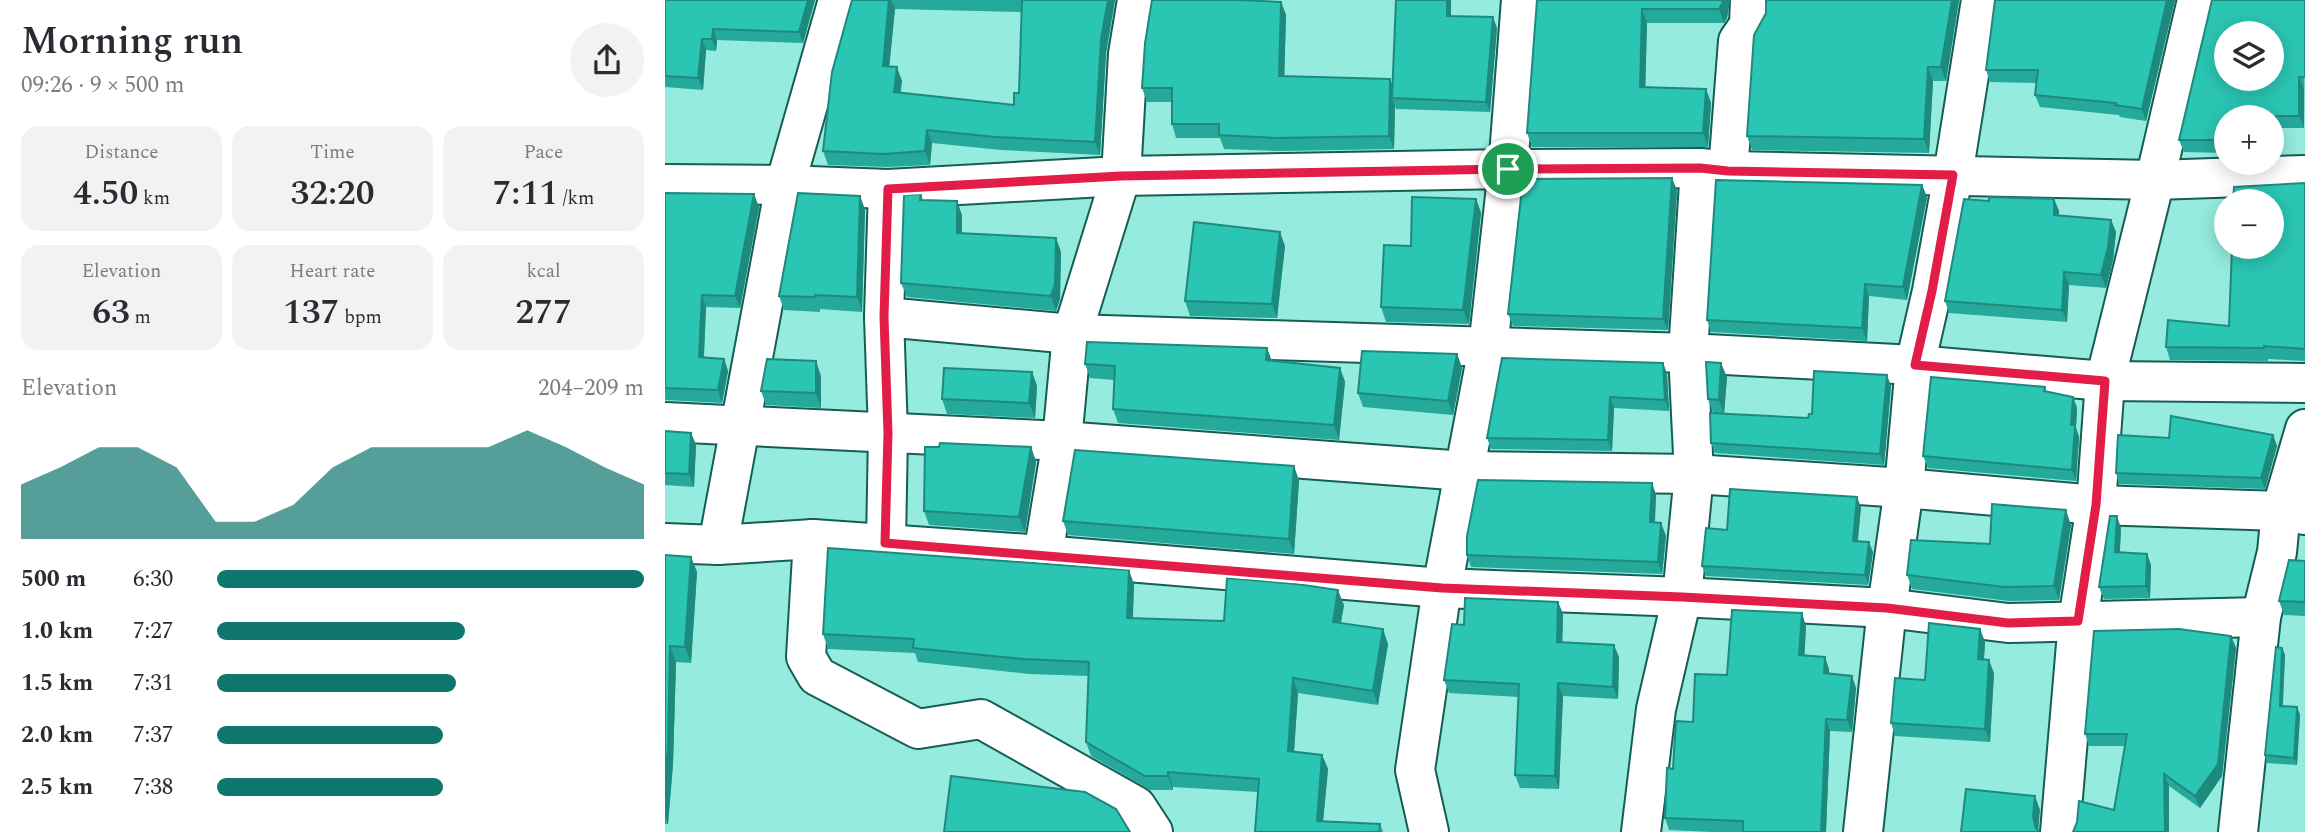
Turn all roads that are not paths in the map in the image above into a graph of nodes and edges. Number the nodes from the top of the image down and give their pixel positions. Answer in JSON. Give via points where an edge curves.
{"nodes":[{"id":1,"x":838,"y":0,"type":"edge"},
{"id":2,"x":1137,"y":0,"type":"edge"},
{"id":3,"x":1521,"y":0,"type":"edge"},
{"id":4,"x":1749,"y":0,"type":"edge"},
{"id":5,"x":1981,"y":0,"type":"edge"},
{"id":6,"x":2197,"y":0,"type":"edge"},
{"id":7,"x":1508,"y":169,"type":"junction"},
{"id":8,"x":1714,"y":169,"type":"junction"},
{"id":9,"x":1953,"y":175,"type":"junction"},
{"id":10,"x":2305,"y":175,"type":"edge"},
{"id":11,"x":1121,"y":176,"type":"junction"},
{"id":12,"x":2155,"y":180,"type":"junction"},
{"id":13,"x":665,"y":184,"type":"edge"},
{"id":14,"x":785,"y":185,"type":"junction"},
{"id":15,"x":888,"y":189,"type":"junction"},
{"id":16,"x":884,"y":317,"type":"junction"},
{"id":17,"x":1072,"y":334,"type":"junction"},
{"id":18,"x":1488,"y":348,"type":"junction"},
{"id":19,"x":1688,"y":353,"type":"junction"},
{"id":20,"x":1915,"y":365,"type":"junction"},
{"id":21,"x":2105,"y":381,"type":"junction"},
{"id":22,"x":2305,"y":383,"type":"edge"},
{"id":23,"x":665,"y":422,"type":"edge"},
{"id":24,"x":739,"y":424,"type":"junction"},
{"id":25,"x":2305,"y":429,"type":"edge"},
{"id":26,"x":888,"y":433,"type":"junction"},
{"id":27,"x":1062,"y":441,"type":"junction"},
{"id":28,"x":1465,"y":471,"type":"junction"},
{"id":29,"x":1694,"y":474,"type":"junction"},
{"id":30,"x":1904,"y":488,"type":"junction"},
{"id":31,"x":2096,"y":505,"type":"junction"},
{"id":32,"x":2293,"y":513,"type":"edge"},
{"id":33,"x":813,"y":539,"type":"junction"},
{"id":34,"x":665,"y":543,"type":"edge"},
{"id":35,"x":885,"y":543,"type":"junction"},
{"id":36,"x":718,"y":545,"type":"junction"},
{"id":37,"x":1043,"y":555,"type":"junction"},
{"id":38,"x":1442,"y":588,"type":"junction"},
{"id":39,"x":1682,"y":597,"type":"junction"},
{"id":40,"x":1887,"y":608,"type":"junction"},
{"id":41,"x":2261,"y":617,"type":"junction"},
{"id":42,"x":2078,"y":621,"type":"junction"},
{"id":43,"x":1153,"y":832,"type":"edge"},
{"id":44,"x":1429,"y":832,"type":"edge"},
{"id":45,"x":1641,"y":832,"type":"edge"},
{"id":46,"x":1863,"y":832,"type":"edge"},
{"id":47,"x":2060,"y":832,"type":"edge"},
{"id":48,"x":2238,"y":832,"type":"edge"}],
"edges":[{"from":1,"to":14,"type":"street"},
{"from":2,"to":11,"type":"street","via":[[1128,54]]},
{"from":3,"to":7,"type":"street"},
{"from":4,"to":8,"type":"street","via":[[1749,25],[1738,41]]},
{"from":5,"to":9,"type":"street"},
{"from":6,"to":12,"type":"street"},
{"from":7,"to":8,"type":"street"},
{"from":7,"to":11,"type":"street"},
{"from":7,"to":18,"type":"street"},
{"from":8,"to":9,"type":"street"},
{"from":8,"to":19,"type":"street"},
{"from":9,"to":12,"type":"street"},
{"from":9,"to":20,"type":"street"},
{"from":10,"to":12,"type":"street"},
{"from":11,"to":15,"type":"street"},
{"from":11,"to":17,"type":"street"},
{"from":12,"to":21,"type":"street"},
{"from":13,"to":14,"type":"street"},
{"from":14,"to":15,"type":"street"},
{"from":14,"to":24,"type":"street"},
{"from":15,"to":16,"type":"street"},
{"from":16,"to":17,"type":"street"},
{"from":16,"to":26,"type":"street"},
{"from":17,"to":18,"type":"street"},
{"from":17,"to":27,"type":"street"},
{"from":18,"to":19,"type":"street"},
{"from":18,"to":28,"type":"street"},
{"from":19,"to":20,"type":"street"},
{"from":19,"to":29,"type":"street"},
{"from":20,"to":21,"type":"street"},
{"from":20,"to":30,"type":"street"},
{"from":21,"to":22,"type":"street"},
{"from":21,"to":31,"type":"street"},
{"from":23,"to":24,"type":"street"},
{"from":24,"to":26,"type":"street"},
{"from":24,"to":36,"type":"street"},
{"from":25,"to":32,"type":"street"},
{"from":26,"to":27,"type":"street"},
{"from":26,"to":35,"type":"street"},
{"from":27,"to":28,"type":"street"},
{"from":27,"to":37,"type":"street"},
{"from":28,"to":29,"type":"street"},
{"from":28,"to":38,"type":"street"},
{"from":29,"to":30,"type":"street"},
{"from":29,"to":39,"type":"street"},
{"from":30,"to":31,"type":"street"},
{"from":30,"to":40,"type":"street"},
{"from":31,"to":32,"type":"street"},
{"from":31,"to":42,"type":"street"},
{"from":32,"to":41,"type":"street","via":[[2277,552]]},
{"from":33,"to":35,"type":"street"},
{"from":33,"to":36,"type":"street"},
{"from":33,"to":43,"type":"street","via":[[806,657],[817,676],[918,729],[981,719],[1136,806]]},
{"from":34,"to":36,"type":"street"},
{"from":35,"to":37,"type":"street"},
{"from":37,"to":38,"type":"street"},
{"from":38,"to":39,"type":"street"},
{"from":38,"to":44,"type":"street","via":[[1415,770]]},
{"from":39,"to":40,"type":"street"},
{"from":39,"to":45,"type":"street","via":[[1656,709]]},
{"from":40,"to":42,"type":"street","via":[[2008,623]]},
{"from":40,"to":46,"type":"street"},
{"from":41,"to":42,"type":"street"},
{"from":41,"to":48,"type":"street"},
{"from":42,"to":47,"type":"street"}]}
